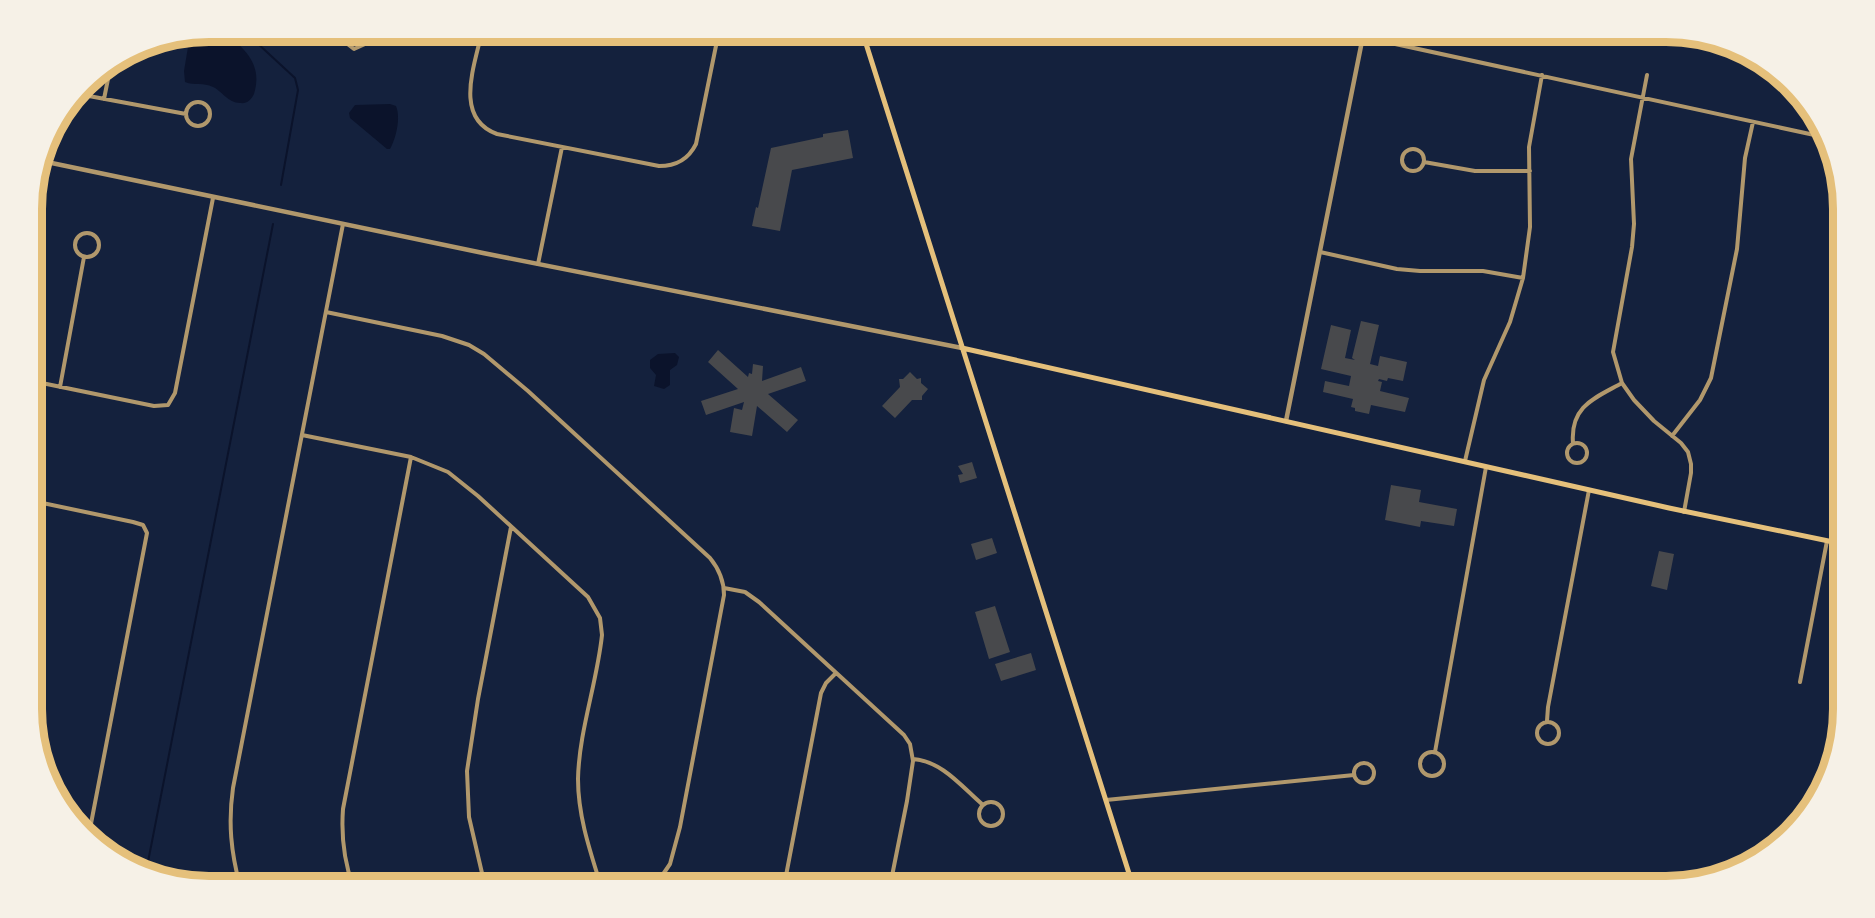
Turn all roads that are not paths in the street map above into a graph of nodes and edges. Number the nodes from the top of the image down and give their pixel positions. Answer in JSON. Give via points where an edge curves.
{"nodes":[{"id":1,"x":347,"y":42,"type":"edge"},
{"id":2,"x":366,"y":42,"type":"edge"},
{"id":3,"x":480,"y":42,"type":"edge"},
{"id":4,"x":717,"y":42,"type":"edge"},
{"id":5,"x":865,"y":42,"type":"edge"},
{"id":6,"x":1362,"y":42,"type":"edge"},
{"id":7,"x":1399,"y":42,"type":"edge"},
{"id":8,"x":109,"y":75,"type":"edge"},
{"id":9,"x":1542,"y":75,"type":"junction"},
{"id":10,"x":1647,"y":75,"type":"dead end"},
{"id":11,"x":87,"y":96,"type":"edge"},
{"id":12,"x":1642,"y":98,"type":"junction"},
{"id":13,"x":104,"y":99,"type":"junction"},
{"id":14,"x":186,"y":114,"type":"junction"},
{"id":15,"x":1753,"y":122,"type":"junction"},
{"id":16,"x":1816,"y":135,"type":"edge"},
{"id":17,"x":562,"y":147,"type":"junction"},
{"id":18,"x":1424,"y":162,"type":"junction"},
{"id":19,"x":49,"y":163,"type":"edge"},
{"id":20,"x":1530,"y":171,"type":"junction"},
{"id":21,"x":213,"y":198,"type":"junction"},
{"id":22,"x":343,"y":224,"type":"junction"},
{"id":23,"x":1320,"y":252,"type":"junction"},
{"id":24,"x":84,"y":257,"type":"junction"},
{"id":25,"x":538,"y":264,"type":"junction"},
{"id":26,"x":1523,"y":278,"type":"junction"},
{"id":27,"x":326,"y":312,"type":"junction"},
{"id":28,"x":962,"y":348,"type":"junction"},
{"id":29,"x":42,"y":383,"type":"edge"},
{"id":30,"x":1622,"y":383,"type":"junction"},
{"id":31,"x":60,"y":387,"type":"junction"},
{"id":32,"x":1286,"y":420,"type":"junction"},
{"id":33,"x":302,"y":435,"type":"junction"},
{"id":34,"x":1672,"y":436,"type":"junction"},
{"id":35,"x":1573,"y":443,"type":"junction"},
{"id":36,"x":411,"y":458,"type":"junction"},
{"id":37,"x":1465,"y":462,"type":"junction"},
{"id":38,"x":1486,"y":467,"type":"junction"},
{"id":39,"x":1589,"y":490,"type":"junction"},
{"id":40,"x":42,"y":503,"type":"edge"},
{"id":41,"x":1684,"y":512,"type":"junction"},
{"id":42,"x":512,"y":526,"type":"junction"},
{"id":43,"x":1827,"y":541,"type":"junction"},
{"id":44,"x":1833,"y":542,"type":"edge"},
{"id":45,"x":724,"y":588,"type":"junction"},
{"id":46,"x":836,"y":673,"type":"junction"},
{"id":47,"x":1800,"y":682,"type":"dead end"},
{"id":48,"x":1547,"y":722,"type":"junction"},
{"id":49,"x":1435,"y":752,"type":"junction"},
{"id":50,"x":913,"y":759,"type":"junction"},
{"id":51,"x":1354,"y":775,"type":"junction"},
{"id":52,"x":1105,"y":800,"type":"junction"},
{"id":53,"x":983,"y":805,"type":"junction"},
{"id":54,"x":90,"y":826,"type":"edge"},
{"id":55,"x":238,"y":876,"type":"edge"},
{"id":56,"x":351,"y":876,"type":"edge"},
{"id":57,"x":483,"y":876,"type":"edge"},
{"id":58,"x":598,"y":876,"type":"edge"},
{"id":59,"x":662,"y":876,"type":"edge"},
{"id":60,"x":786,"y":876,"type":"edge"},
{"id":61,"x":892,"y":876,"type":"edge"},
{"id":62,"x":1130,"y":876,"type":"edge"}],
"edges":[{"from":1,"to":2,"type":"street","via":[[358,48]]},
{"from":3,"to":17,"type":"street","via":[[469,99],[477,121],[497,134]]},
{"from":4,"to":17,"type":"street","via":[[696,144],[685,159],[659,166]]},
{"from":5,"to":28,"type":"main road"},
{"from":6,"to":23,"type":"street"},
{"from":7,"to":9,"type":"street"},
{"from":8,"to":13,"type":"street"},
{"from":9,"to":12,"type":"street"},
{"from":9,"to":20,"type":"street","via":[[1531,130]]},
{"from":10,"to":12,"type":"street"},
{"from":11,"to":13,"type":"street"},
{"from":12,"to":15,"type":"street"},
{"from":12,"to":30,"type":"street","via":[[1631,159],[1632,247],[1614,344]]},
{"from":13,"to":14,"type":"street"},
{"from":14,"to":14,"type":"street","via":[[191,124],[198,127],[206,124],[210,113],[204,103],[196,102]]},
{"from":15,"to":16,"type":"street"},
{"from":15,"to":34,"type":"street","via":[[1745,158],[1737,249],[1711,378],[1700,400]]},
{"from":17,"to":25,"type":"street"},
{"from":18,"to":18,"type":"street","via":[[1417,150],[1410,150],[1403,158],[1403,164],[1411,170],[1420,168]]},
{"from":18,"to":20,"type":"street","via":[[1475,171]]},
{"from":19,"to":21,"type":"street"},
{"from":20,"to":26,"type":"street","via":[[1530,228]]},
{"from":21,"to":22,"type":"street"},
{"from":21,"to":31,"type":"street","via":[[175,393],[168,405],[154,406]]},
{"from":22,"to":25,"type":"street"},
{"from":22,"to":27,"type":"street"},
{"from":23,"to":26,"type":"street","via":[[1397,269],[1483,271]]},
{"from":23,"to":32,"type":"street"},
{"from":24,"to":24,"type":"street","via":[[92,256],[99,248],[96,237],[89,234],[81,235],[75,245]]},
{"from":24,"to":31,"type":"street"},
{"from":25,"to":28,"type":"street"},
{"from":26,"to":37,"type":"street","via":[[1510,322],[1484,380]]},
{"from":27,"to":33,"type":"street"},
{"from":27,"to":45,"type":"street","via":[[442,336],[484,354],[710,558]]},
{"from":28,"to":32,"type":"main road"},
{"from":28,"to":52,"type":"main road"},
{"from":29,"to":31,"type":"street"},
{"from":30,"to":34,"type":"street","via":[[1641,409]]},
{"from":30,"to":35,"type":"street","via":[[1583,406]]},
{"from":32,"to":37,"type":"main road"},
{"from":33,"to":36,"type":"street"},
{"from":33,"to":55,"type":"street","via":[[233,788],[231,843]]},
{"from":34,"to":41,"type":"street","via":[[1688,452],[1691,464]]},
{"from":35,"to":35,"type":"street","via":[[1566,454],[1572,463],[1579,464],[1585,460],[1587,450]]},
{"from":36,"to":42,"type":"street","via":[[448,472]]},
{"from":36,"to":56,"type":"street","via":[[343,809],[343,843]]},
{"from":37,"to":38,"type":"main road"},
{"from":38,"to":39,"type":"main road"},
{"from":38,"to":49,"type":"street"},
{"from":39,"to":41,"type":"main road"},
{"from":39,"to":48,"type":"street"},
{"from":40,"to":54,"type":"street","via":[[122,519],[146,529]]},
{"from":41,"to":43,"type":"main road"},
{"from":42,"to":57,"type":"street","via":[[467,771],[469,817]]},
{"from":42,"to":58,"type":"street","via":[[588,597],[601,623],[601,646],[578,779],[582,819]]},
{"from":43,"to":44,"type":"main road"},
{"from":43,"to":47,"type":"street"},
{"from":45,"to":46,"type":"street","via":[[750,595]]},
{"from":45,"to":59,"type":"street","via":[[680,831],[670,864]]},
{"from":46,"to":50,"type":"street","via":[[904,735]]},
{"from":46,"to":60,"type":"street","via":[[821,693]]},
{"from":48,"to":48,"type":"street","via":[[1541,724],[1537,733],[1542,742],[1549,744],[1559,734],[1557,726]]},
{"from":49,"to":49,"type":"street","via":[[1424,755],[1420,761],[1423,772],[1430,776],[1442,772],[1445,764]]},
{"from":50,"to":53,"type":"street","via":[[938,765]]},
{"from":50,"to":61,"type":"street"},
{"from":51,"to":51,"type":"street","via":[[1358,781],[1367,782],[1373,772],[1368,764],[1362,764],[1356,767]]},
{"from":51,"to":52,"type":"street"},
{"from":52,"to":62,"type":"main road"},
{"from":53,"to":53,"type":"street","via":[[979,816],[983,822],[1001,822],[1004,814],[998,803],[990,801]]}]}
